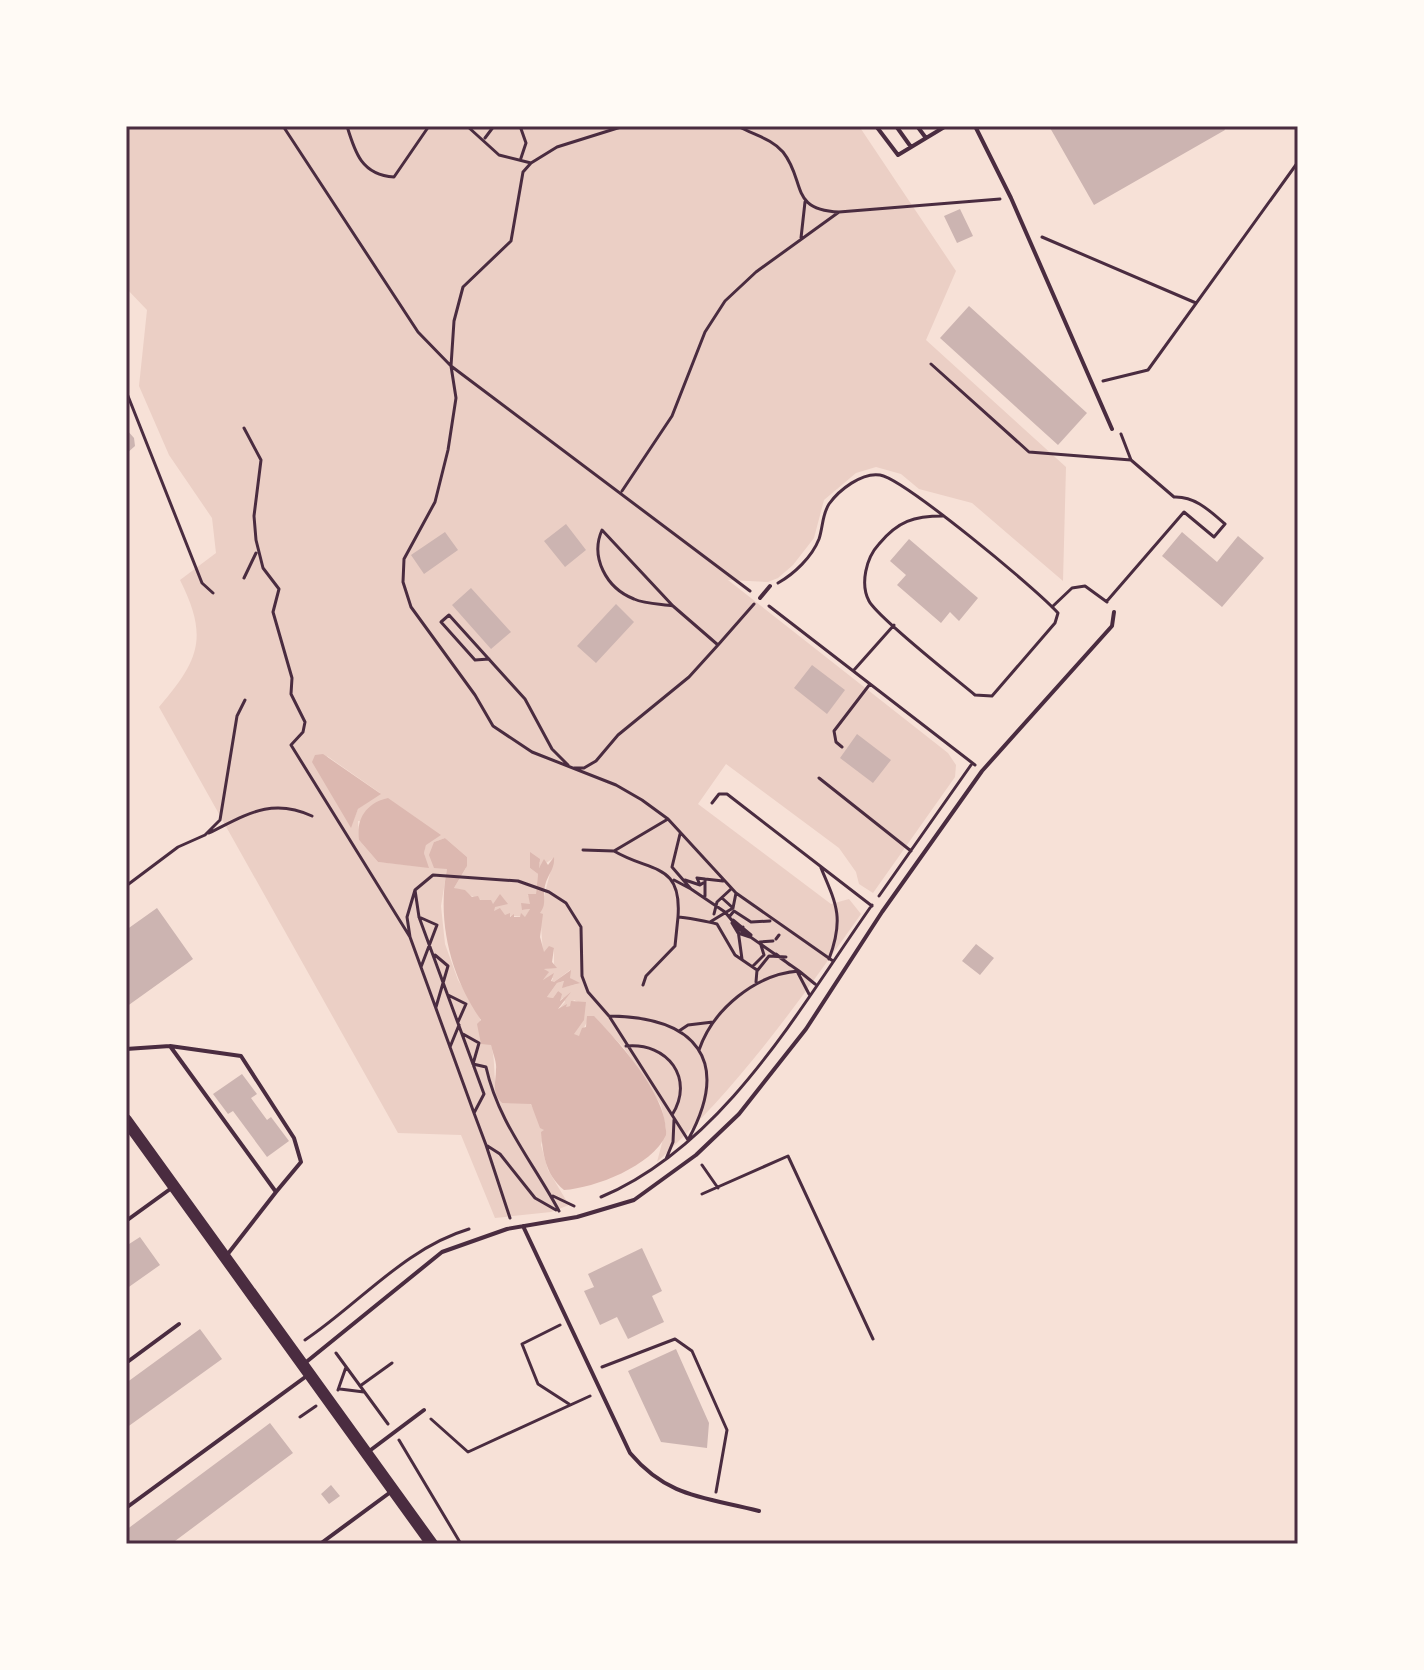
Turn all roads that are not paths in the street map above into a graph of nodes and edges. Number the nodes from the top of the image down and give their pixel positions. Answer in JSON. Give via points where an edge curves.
{"nodes":[{"id":1,"x":876,"y":126,"type":"edge"},
{"id":2,"x":896,"y":126,"type":"edge"},
{"id":3,"x":917,"y":126,"type":"edge"},
{"id":4,"x":946,"y":126,"type":"edge"},
{"id":5,"x":975,"y":126,"type":"edge"},
{"id":6,"x":926,"y":138,"type":"junction"},
{"id":7,"x":911,"y":147,"type":"junction"},
{"id":8,"x":1112,"y":429,"type":"dead end"},
{"id":9,"x":770,"y":586,"type":"road end"},
{"id":10,"x":760,"y":598,"type":"road end"},
{"id":11,"x":1114,"y":612,"type":"road end"},
{"id":12,"x":170,"y":1046,"type":"junction"},
{"id":13,"x":126,"y":1049,"type":"edge"},
{"id":14,"x":126,"y":1120,"type":"edge"},
{"id":15,"x":174,"y":1186,"type":"junction"},
{"id":16,"x":276,"y":1192,"type":"junction"},
{"id":17,"x":126,"y":1221,"type":"edge"},
{"id":18,"x":523,"y":1226,"type":"junction"},
{"id":19,"x":225,"y":1257,"type":"junction"},
{"id":20,"x":179,"y":1324,"type":"dead end"},
{"id":21,"x":126,"y":1363,"type":"edge"},
{"id":22,"x":306,"y":1369,"type":"junction"},
{"id":23,"x":424,"y":1410,"type":"road end"},
{"id":24,"x":367,"y":1452,"type":"junction"},
{"id":25,"x":394,"y":1490,"type":"junction"},
{"id":26,"x":126,"y":1508,"type":"edge"},
{"id":27,"x":759,"y":1511,"type":"dead end"},
{"id":28,"x":320,"y":1544,"type":"edge"},
{"id":29,"x":432,"y":1544,"type":"edge"}],
"edges":[{"from":1,"to":7,"type":"lane","via":[[898,155]]},
{"from":2,"to":7,"type":"lane"},
{"from":3,"to":6,"type":"lane"},
{"from":4,"to":6,"type":"lane"},
{"from":5,"to":8,"type":"lane"},
{"from":6,"to":7,"type":"lane"},
{"from":9,"to":10,"type":"lane"},
{"from":11,"to":18,"type":"lane","via":[[1112,626],[982,771],[806,1029],[739,1114],[696,1155],[634,1200]]},
{"from":12,"to":13,"type":"lane"},
{"from":12,"to":16,"type":"lane"},
{"from":12,"to":16,"type":"lane","via":[[241,1056],[294,1138],[301,1162]]},
{"from":14,"to":15,"type":"main road"},
{"from":15,"to":17,"type":"lane"},
{"from":15,"to":19,"type":"main road"},
{"from":16,"to":19,"type":"lane"},
{"from":18,"to":22,"type":"lane","via":[[442,1252]]},
{"from":18,"to":27,"type":"lane","via":[[630,1453],[668,1488]]},
{"from":19,"to":22,"type":"main road"},
{"from":20,"to":21,"type":"lane"},
{"from":22,"to":24,"type":"main road"},
{"from":22,"to":26,"type":"lane"},
{"from":23,"to":24,"type":"lane"},
{"from":24,"to":25,"type":"main road"},
{"from":25,"to":28,"type":"lane"},
{"from":25,"to":29,"type":"main road"}]}
